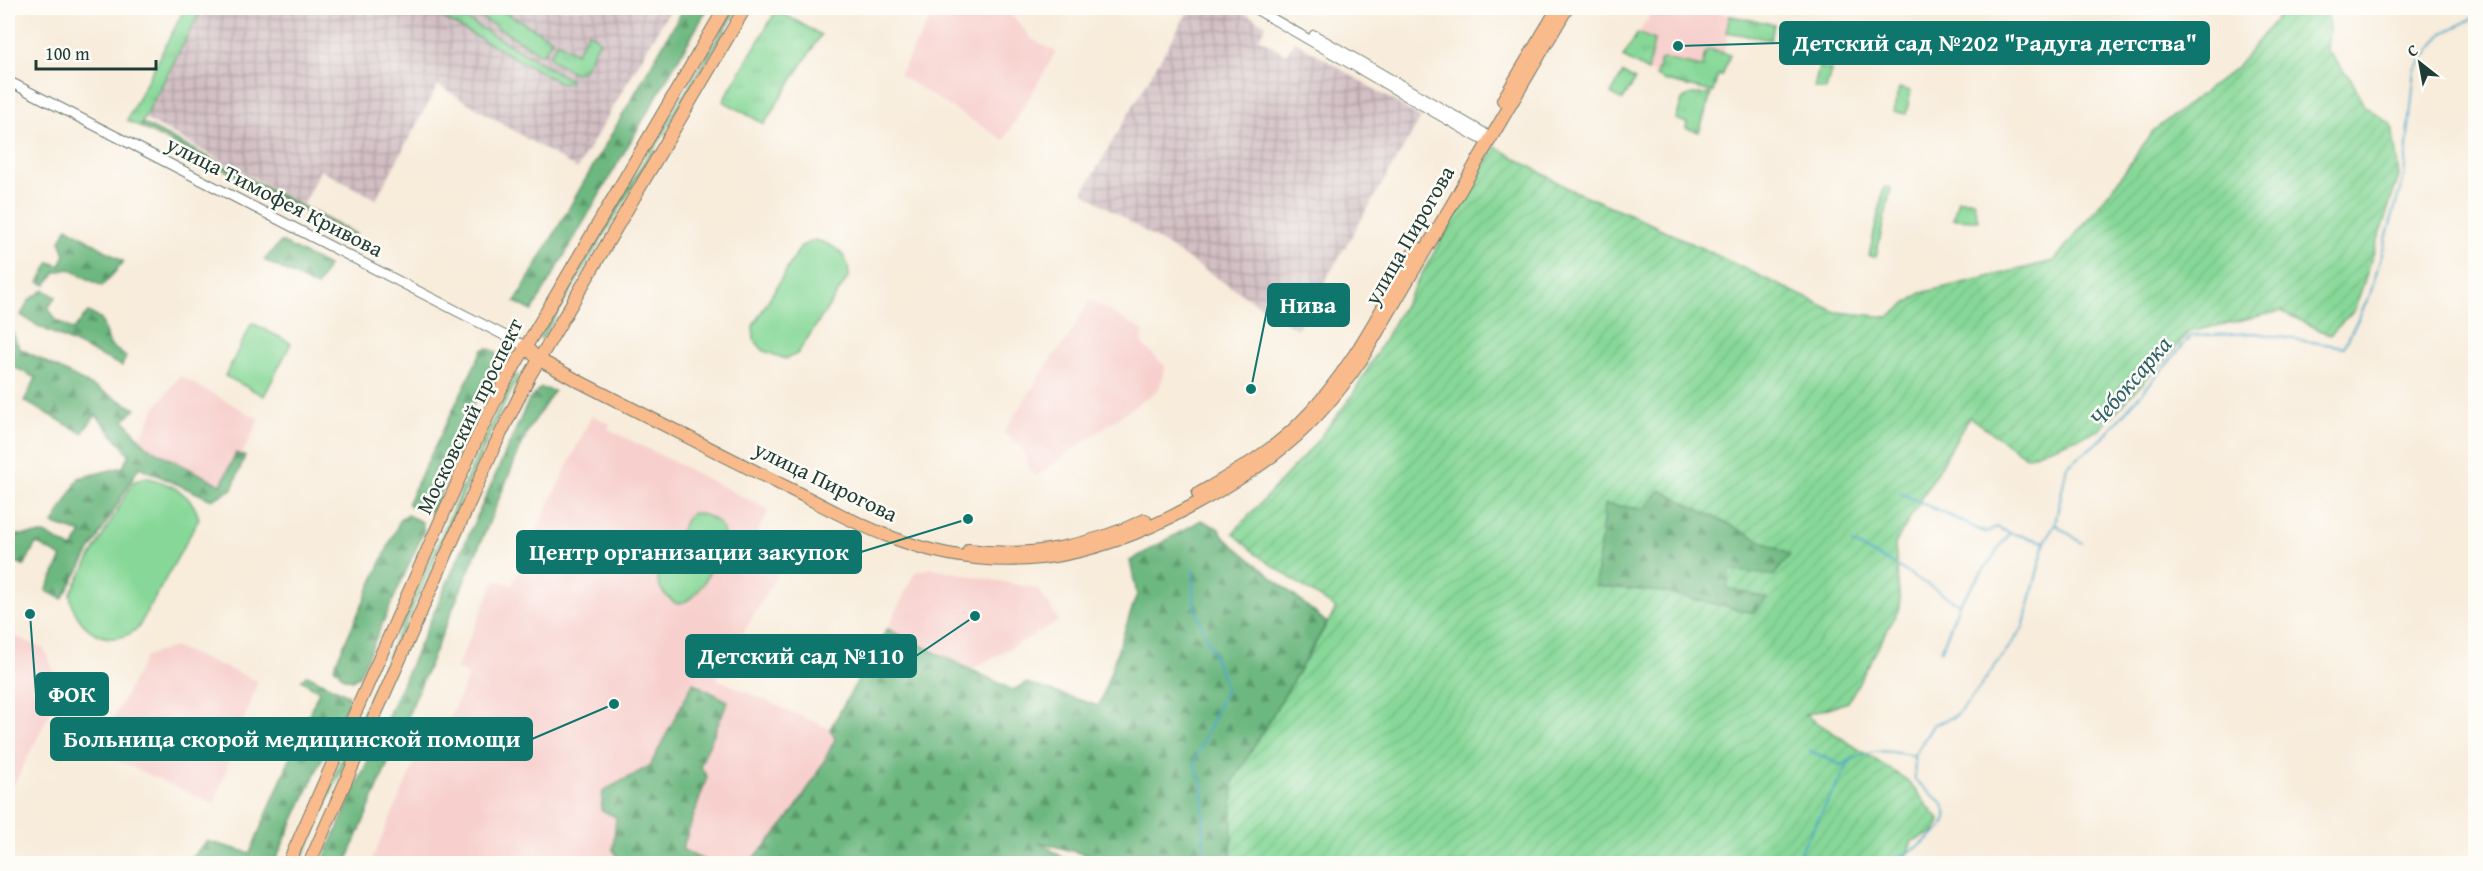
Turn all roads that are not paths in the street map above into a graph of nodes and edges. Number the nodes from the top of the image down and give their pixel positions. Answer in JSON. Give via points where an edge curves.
{"nodes":[{"id":1,"x":725,"y":8,"type":"edge"},
{"id":2,"x":744,"y":8,"type":"edge"},
{"id":3,"x":1261,"y":8,"type":"edge"},
{"id":4,"x":1558,"y":8,"type":"edge"},
{"id":5,"x":1567,"y":8,"type":"edge"},
{"id":6,"x":8,"y":81,"type":"edge"},
{"id":7,"x":1485,"y":137,"type":"junction"},
{"id":8,"x":525,"y":346,"type":"junction"},
{"id":9,"x":540,"y":356,"type":"junction"},
{"id":10,"x":288,"y":864,"type":"edge"},
{"id":11,"x":309,"y":864,"type":"edge"}],
"edges":[{"from":1,"to":8,"type":"main road","name":"Московский проспект"},
{"from":2,"to":9,"type":"main road","name":"Московский проспект"},
{"from":3,"to":7,"type":"street"},
{"from":4,"to":7,"type":"main road","name":"улица Пирогова"},
{"from":5,"to":7,"type":"main road","name":"улица Пирогова"},
{"from":6,"to":8,"type":"street","name":"улица Тимофея Кривова"},
{"from":7,"to":9,"type":"main road","name":"улица Пирогова","via":[[1348,372],[1300,423],[1250,469],[1176,510],[1136,529],[1044,554],[973,554],[934,547],[881,528]]},
{"from":8,"to":9,"type":"main road","name":"улица Пирогова"},
{"from":8,"to":10,"type":"main road","name":"Московский проспект","via":[[478,436]]},
{"from":9,"to":11,"type":"main road","name":"Московский проспект","via":[[494,447]]}]}
